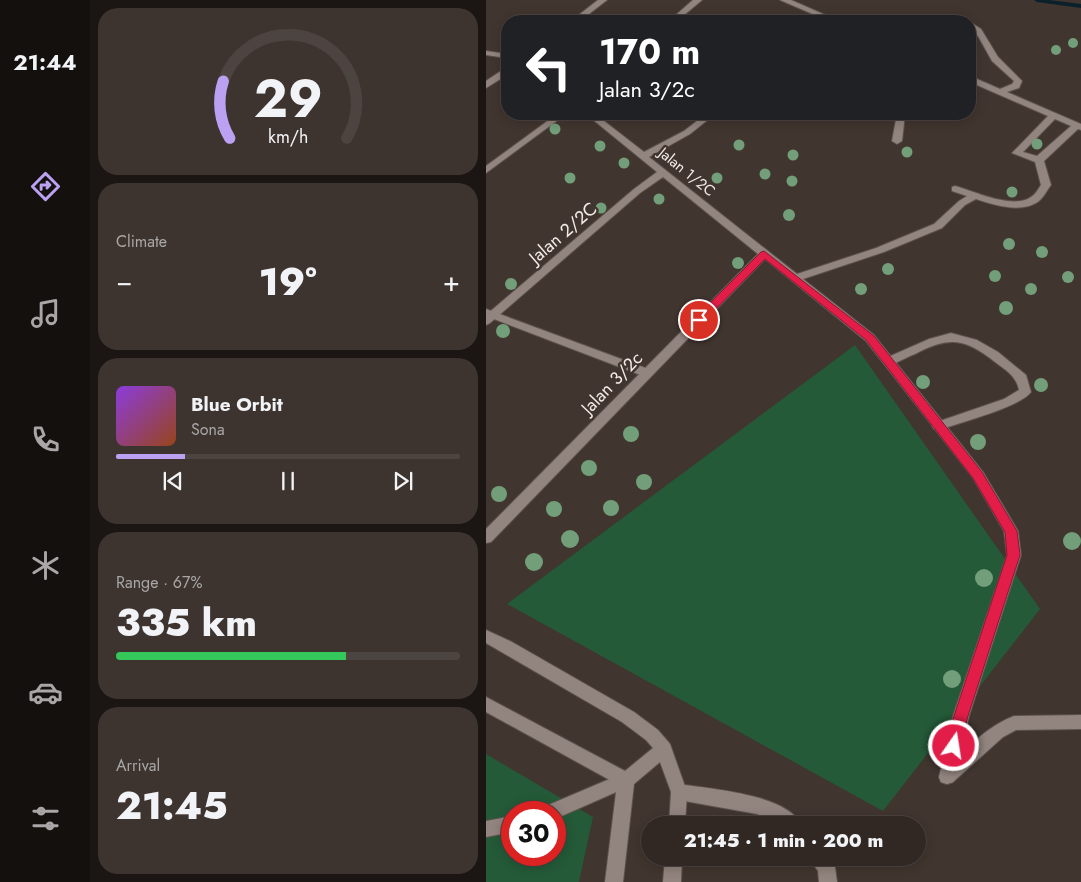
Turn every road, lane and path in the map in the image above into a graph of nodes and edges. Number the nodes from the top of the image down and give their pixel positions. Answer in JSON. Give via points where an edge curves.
{"nodes":[{"id":1,"x":603,"y":0,"type":"edge"},
{"id":2,"x":698,"y":0,"type":"edge"},
{"id":3,"x":784,"y":0,"type":"edge"},
{"id":4,"x":583,"y":15,"type":"edge"},
{"id":5,"x":680,"y":15,"type":"edge"},
{"id":6,"x":820,"y":15,"type":"edge"},
{"id":7,"x":976,"y":30,"type":"edge"},
{"id":8,"x":486,"y":53,"type":"edge"},
{"id":9,"x":501,"y":55,"type":"edge"},
{"id":10,"x":501,"y":75,"type":"edge"},
{"id":11,"x":976,"y":82,"type":"edge"},
{"id":12,"x":486,"y":85,"type":"edge"},
{"id":13,"x":999,"y":92,"type":"junction"},
{"id":14,"x":1054,"y":115,"type":"junction"},
{"id":15,"x":554,"y":120,"type":"edge"},
{"id":16,"x":598,"y":120,"type":"edge"},
{"id":17,"x":704,"y":120,"type":"edge"},
{"id":18,"x":900,"y":120,"type":"edge"},
{"id":19,"x":1079,"y":126,"type":"edge"},
{"id":20,"x":897,"y":142,"type":"dead end"},
{"id":21,"x":643,"y":156,"type":"junction"},
{"id":22,"x":1040,"y":160,"type":"junction"},
{"id":23,"x":486,"y":170,"type":"edge"},
{"id":24,"x":664,"y":172,"type":"junction"},
{"id":25,"x":955,"y":189,"type":"dead end"},
{"id":26,"x":976,"y":195,"type":"junction"},
{"id":27,"x":764,"y":254,"type":"junction"},
{"id":28,"x":795,"y":278,"type":"junction"},
{"id":29,"x":488,"y":316,"type":"edge"},
{"id":30,"x":890,"y":361,"type":"junction"},
{"id":31,"x":647,"y":372,"type":"junction"},
{"id":32,"x":938,"y":426,"type":"junction"},
{"id":33,"x":486,"y":538,"type":"edge"},
{"id":34,"x":486,"y":636,"type":"edge"},
{"id":35,"x":486,"y":704,"type":"edge"},
{"id":36,"x":1081,"y":722,"type":"edge"},
{"id":37,"x":664,"y":749,"type":"junction"},
{"id":38,"x":626,"y":780,"type":"junction"},
{"id":39,"x":679,"y":792,"type":"junction"},
{"id":40,"x":566,"y":806,"type":"edge"},
{"id":41,"x":678,"y":816,"type":"edge"},
{"id":42,"x":782,"y":816,"type":"edge"},
{"id":43,"x":501,"y":826,"type":"edge"},
{"id":44,"x":486,"y":829,"type":"edge"},
{"id":45,"x":673,"y":866,"type":"edge"},
{"id":46,"x":825,"y":866,"type":"edge"},
{"id":47,"x":614,"y":882,"type":"edge"},
{"id":48,"x":672,"y":882,"type":"edge"},
{"id":49,"x":828,"y":882,"type":"edge"}],
"edges":[{"from":1,"to":4,"type":"street"},
{"from":2,"to":5,"type":"street"},
{"from":3,"to":6,"type":"street"},
{"from":7,"to":13,"type":"street","via":[[983,36],[993,57],[1018,82],[1016,86]]},
{"from":8,"to":9,"type":"street"},
{"from":10,"to":12,"type":"street"},
{"from":11,"to":13,"type":"street"},
{"from":13,"to":14,"type":"street"},
{"from":14,"to":19,"type":"street"},
{"from":14,"to":22,"type":"street","via":[[1017,153]]},
{"from":15,"to":23,"type":"street"},
{"from":16,"to":21,"type":"street","name":"Jalan 1/2C"},
{"from":17,"to":21,"type":"street","via":[[678,139]]},
{"from":18,"to":20,"type":"street"},
{"from":19,"to":22,"type":"street"},
{"from":21,"to":24,"type":"street","name":"Jalan 1/2C"},
{"from":22,"to":26,"type":"street","via":[[1046,185],[1036,200],[1015,205]]},
{"from":24,"to":27,"type":"street","name":"Jalan 1/2C"},
{"from":24,"to":29,"type":"street","name":"Jalan 2/2C"},
{"from":25,"to":26,"type":"street"},
{"from":26,"to":28,"type":"street","via":[[962,203],[938,226],[880,250]]},
{"from":27,"to":28,"type":"street","name":"Jalan 1/2C"},
{"from":27,"to":31,"type":"street","name":"Jalan 3/2c"},
{"from":28,"to":30,"type":"street","name":"Jalan 1/2C","via":[[870,338]]},
{"from":29,"to":31,"type":"street"},
{"from":30,"to":32,"type":"street","name":"Jalan 1/2C"},
{"from":30,"to":32,"type":"street","via":[[939,338],[956,337],[978,344],[1022,378],[1025,392],[1008,402]]},
{"from":31,"to":33,"type":"street","name":"Jalan 3/2c"},
{"from":32,"to":36,"type":"street","name":"Jalan 1/2C","via":[[978,475],[1011,531],[1014,555],[961,716],[947,777],[997,732],[1014,723]]},
{"from":34,"to":37,"type":"street","via":[[628,717]]},
{"from":35,"to":38,"type":"street"},
{"from":37,"to":38,"type":"street"},
{"from":37,"to":39,"type":"street"},
{"from":38,"to":40,"type":"street"},
{"from":38,"to":47,"type":"street"},
{"from":39,"to":41,"type":"street"},
{"from":39,"to":42,"type":"street","via":[[748,803]]},
{"from":43,"to":44,"type":"street"},
{"from":45,"to":48,"type":"street"},
{"from":46,"to":49,"type":"street"}]}
